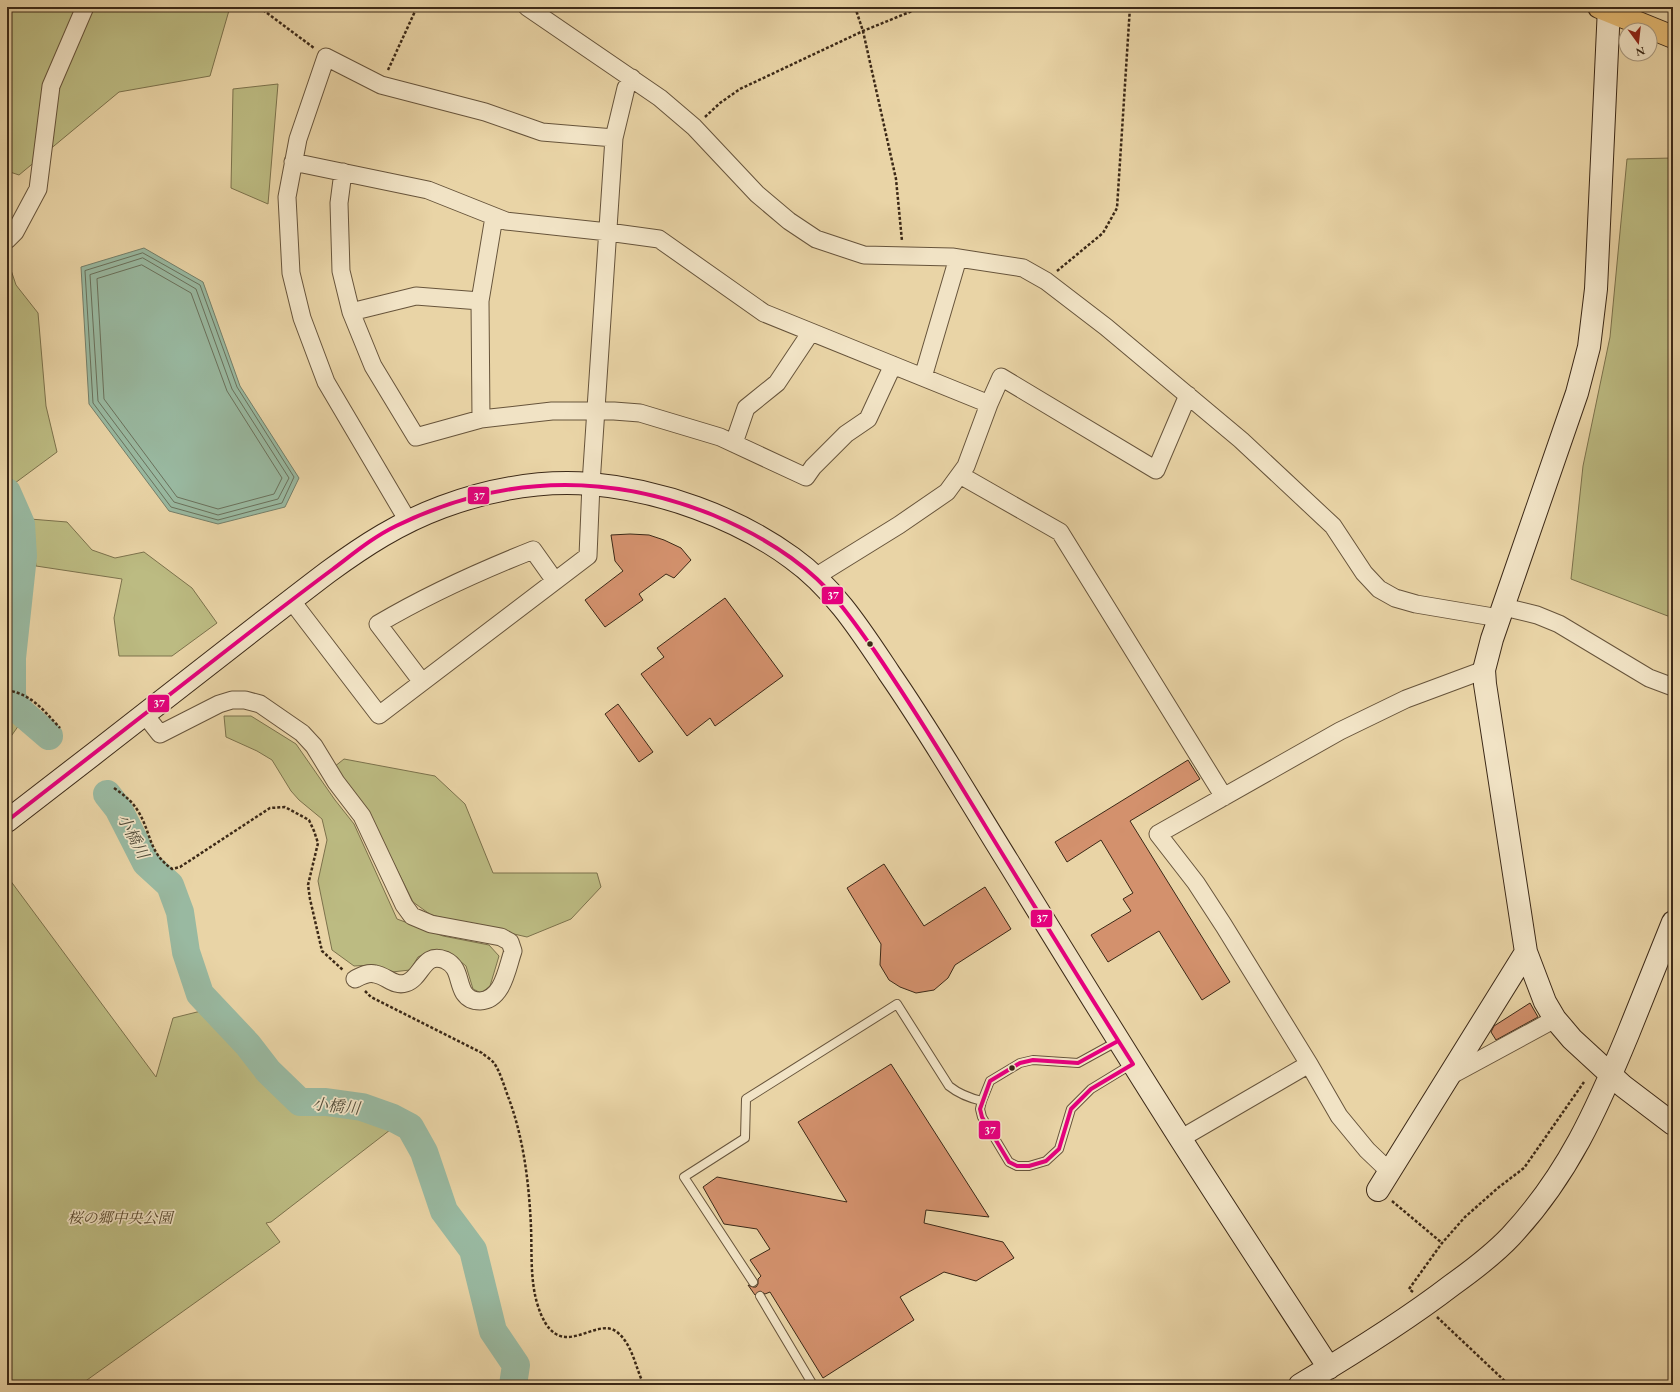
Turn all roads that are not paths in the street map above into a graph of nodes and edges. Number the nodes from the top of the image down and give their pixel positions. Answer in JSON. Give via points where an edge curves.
{"nodes":[{"id":1,"x":85,"y":7,"type":"edge"},
{"id":2,"x":527,"y":7,"type":"edge"},
{"id":3,"x":1605,"y":8,"type":"edge"},
{"id":4,"x":1673,"y":37,"type":"edge"},
{"id":5,"x":632,"y":78,"type":"junction"},
{"id":6,"x":614,"y":138,"type":"junction"},
{"id":7,"x":293,"y":162,"type":"junction"},
{"id":8,"x":344,"y":172,"type":"junction"},
{"id":9,"x":494,"y":217,"type":"junction"},
{"id":10,"x":608,"y":232,"type":"junction"},
{"id":11,"x":7,"y":240,"type":"edge"},
{"id":12,"x":958,"y":258,"type":"junction"},
{"id":13,"x":480,"y":301,"type":"junction"},
{"id":14,"x":351,"y":312,"type":"junction"},
{"id":15,"x":811,"y":332,"type":"junction"},
{"id":16,"x":893,"y":365,"type":"junction"},
{"id":17,"x":923,"y":377,"type":"junction"},
{"id":18,"x":1188,"y":395,"type":"junction"},
{"id":19,"x":989,"y":404,"type":"junction"},
{"id":20,"x":596,"y":411,"type":"junction"},
{"id":21,"x":481,"y":419,"type":"junction"},
{"id":22,"x":734,"y":443,"type":"junction"},
{"id":23,"x":960,"y":475,"type":"junction"},
{"id":24,"x":590,"y":484,"type":"junction"},
{"id":25,"x":408,"y":521,"type":"junction"},
{"id":26,"x":815,"y":577,"type":"junction"},
{"id":27,"x":554,"y":581,"type":"junction"},
{"id":28,"x":290,"y":600,"type":"junction"},
{"id":29,"x":1502,"y":613,"type":"junction"},
{"id":30,"x":1484,"y":670,"type":"junction"},
{"id":31,"x":422,"y":682,"type":"junction"},
{"id":32,"x":1673,"y":687,"type":"edge"},
{"id":33,"x":145,"y":715,"type":"junction"},
{"id":34,"x":1224,"y":797,"type":"junction"},
{"id":35,"x":7,"y":821,"type":"edge"},
{"id":36,"x":1673,"y":922,"type":"edge"},
{"id":37,"x":1526,"y":952,"type":"junction"},
{"id":38,"x":355,"y":979,"type":"road end"},
{"id":39,"x":1555,"y":1019,"type":"junction"},
{"id":40,"x":1118,"y":1041,"type":"junction"},
{"id":41,"x":1133,"y":1064,"type":"junction"},
{"id":42,"x":1309,"y":1064,"type":"junction"},
{"id":43,"x":1611,"y":1075,"type":"junction"},
{"id":44,"x":1447,"y":1078,"type":"junction"},
{"id":45,"x":982,"y":1100,"type":"junction"},
{"id":46,"x":1673,"y":1124,"type":"edge"},
{"id":47,"x":1180,"y":1139,"type":"junction"},
{"id":48,"x":1384,"y":1181,"type":"joint"},
{"id":49,"x":753,"y":1282,"type":"dead end"},
{"id":50,"x":760,"y":1296,"type":"dead end"},
{"id":51,"x":1328,"y":1368,"type":"junction"},
{"id":52,"x":813,"y":1385,"type":"edge"},
{"id":53,"x":1300,"y":1385,"type":"edge"}],
"edges":[{"from":1,"to":11,"type":"street","via":[[51,86],[38,189],[15,232]]},
{"from":2,"to":5,"type":"street"},
{"from":3,"to":4,"type":"main road"},
{"from":3,"to":29,"type":"street","via":[[1596,289],[1589,347],[1577,393]]},
{"from":5,"to":6,"type":"street","via":[[626,88]]},
{"from":5,"to":12,"type":"street","via":[[694,126],[757,194],[789,221],[816,239],[864,255]]},
{"from":6,"to":7,"type":"street","via":[[542,132],[485,112],[381,85],[326,57],[298,139]]},
{"from":6,"to":10,"type":"street"},
{"from":7,"to":8,"type":"street"},
{"from":7,"to":25,"type":"street","via":[[287,198],[291,273],[302,318],[326,382]]},
{"from":8,"to":9,"type":"street","via":[[428,190]]},
{"from":8,"to":14,"type":"street","via":[[339,203],[340,271]]},
{"from":9,"to":10,"type":"street","via":[[506,221]]},
{"from":9,"to":13,"type":"street"},
{"from":10,"to":15,"type":"street","via":[[659,239],[764,313]]},
{"from":10,"to":20,"type":"street"},
{"from":12,"to":17,"type":"street"},
{"from":12,"to":18,"type":"street","via":[[1023,268],[1046,280]]},
{"from":13,"to":14,"type":"street","via":[[416,296]]},
{"from":13,"to":21,"type":"street"},
{"from":14,"to":21,"type":"street","via":[[373,366],[416,437]]},
{"from":15,"to":16,"type":"street"},
{"from":15,"to":22,"type":"street","via":[[777,383],[746,408]]},
{"from":16,"to":17,"type":"street"},
{"from":16,"to":22,"type":"street","via":[[868,419],[846,434],[806,477]]},
{"from":17,"to":19,"type":"street"},
{"from":18,"to":19,"type":"street","via":[[1156,470],[1001,377]]},
{"from":18,"to":29,"type":"street","via":[[1241,440],[1333,526],[1364,573],[1379,589],[1416,604]]},
{"from":19,"to":23,"type":"street","via":[[966,466]]},
{"from":20,"to":21,"type":"street","via":[[552,411]]},
{"from":20,"to":22,"type":"street","via":[[640,413]]},
{"from":20,"to":24,"type":"street"},
{"from":23,"to":26,"type":"street","via":[[947,492]]},
{"from":23,"to":34,"type":"street","via":[[1060,532]]},
{"from":24,"to":25,"type":"street","via":[[528,486],[503,490],[446,505]]},
{"from":24,"to":26,"type":"street","via":[[640,492],[711,514],[752,533],[792,558]]},
{"from":24,"to":27,"type":"street","via":[[588,556]]},
{"from":25,"to":28,"type":"street","via":[[367,544]]},
{"from":26,"to":40,"type":"street","via":[[856,624],[912,707]]},
{"from":27,"to":31,"type":"street"},
{"from":27,"to":31,"type":"street","via":[[533,550],[492,566],[378,624]]},
{"from":28,"to":31,"type":"street","via":[[379,715]]},
{"from":28,"to":33,"type":"street"},
{"from":29,"to":30,"type":"street"},
{"from":29,"to":32,"type":"street","via":[[1537,615],[1559,624],[1649,678]]},
{"from":30,"to":34,"type":"street","via":[[1406,699],[1354,724]]},
{"from":30,"to":37,"type":"street","via":[[1487,704]]},
{"from":33,"to":35,"type":"street"},
{"from":33,"to":38,"type":"street","via":[[160,734],[232,700],[260,704],[302,733],[314,746],[336,782],[362,816],[404,906],[412,916],[431,924],[501,937],[510,942],[514,951],[498,992],[485,1001],[468,998],[456,968],[436,958],[423,966],[410,982],[393,983],[374,973]]},
{"from":34,"to":42,"type":"street","via":[[1158,834],[1196,883]]},
{"from":36,"to":43,"type":"street"},
{"from":37,"to":39,"type":"street","via":[[1538,987]]},
{"from":37,"to":44,"type":"street"},
{"from":39,"to":43,"type":"street","via":[[1572,1039]]},
{"from":39,"to":44,"type":"street"},
{"from":40,"to":41,"type":"street"},
{"from":40,"to":45,"type":"lane","via":[[1078,1063],[1033,1060],[1020,1063],[990,1080]]},
{"from":41,"to":45,"type":"lane","via":[[1091,1089],[1071,1109],[1059,1149],[1046,1161],[1038,1164],[1017,1166],[1009,1162],[982,1117]]},
{"from":41,"to":47,"type":"street"},
{"from":42,"to":47,"type":"street"},
{"from":42,"to":48,"type":"street","via":[[1339,1116],[1367,1150]]},
{"from":43,"to":46,"type":"street"},
{"from":43,"to":51,"type":"street","via":[[1586,1131],[1564,1169],[1539,1204],[1511,1236],[1480,1264],[1425,1306]]},
{"from":44,"to":48,"type":"street"},
{"from":45,"to":49,"type":"lane","via":[[969,1098],[948,1086],[897,1004],[746,1099],[745,1138],[684,1177]]},
{"from":47,"to":51,"type":"street"},
{"from":50,"to":52,"type":"lane"},
{"from":51,"to":53,"type":"street"}]}
